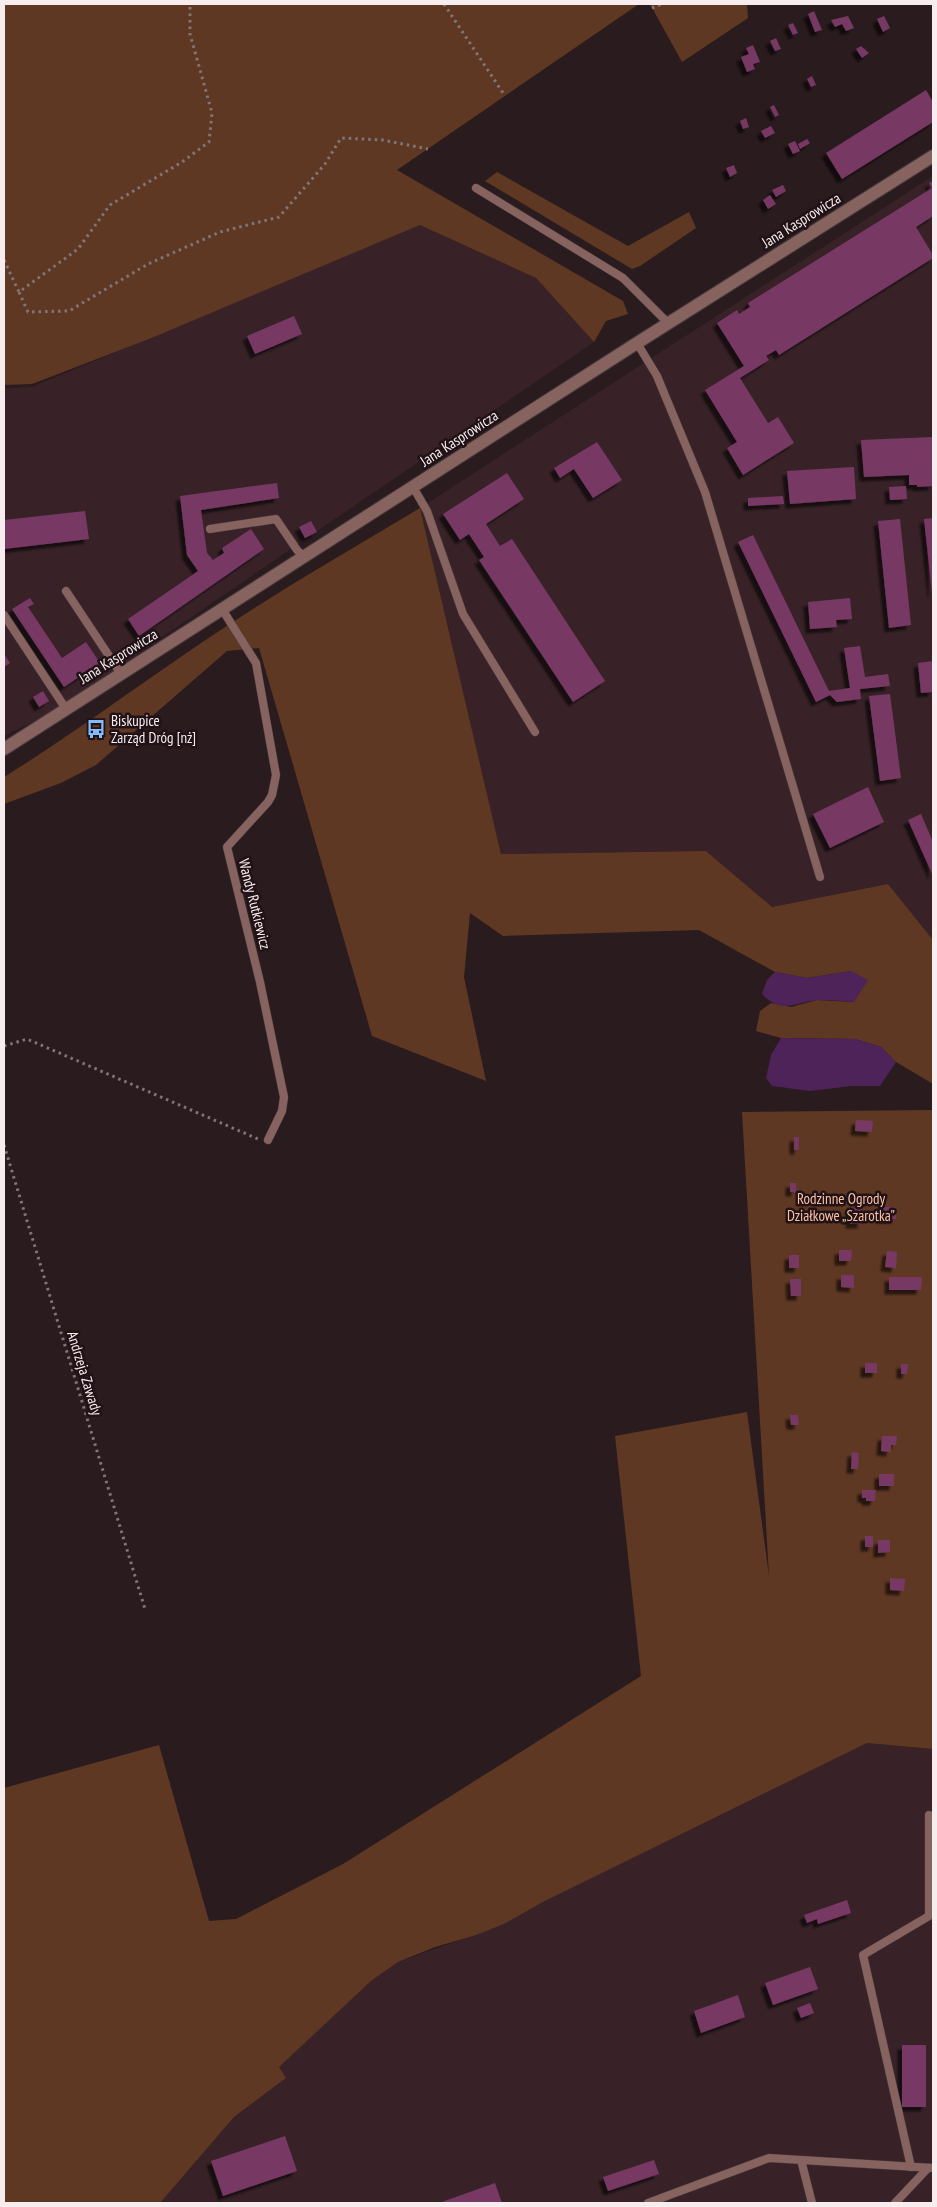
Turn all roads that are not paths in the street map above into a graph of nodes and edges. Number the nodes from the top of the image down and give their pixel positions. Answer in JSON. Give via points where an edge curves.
{"nodes":[{"id":1,"x":933,"y":156,"type":"edge"},
{"id":2,"x":476,"y":188,"type":"dead end"},
{"id":3,"x":668,"y":323,"type":"junction"},
{"id":4,"x":637,"y":343,"type":"junction"},
{"id":5,"x":413,"y":487,"type":"junction"},
{"id":6,"x":210,"y":529,"type":"dead end"},
{"id":7,"x":304,"y":557,"type":"junction"},
{"id":8,"x":66,"y":591,"type":"dead end"},
{"id":9,"x":222,"y":609,"type":"junction"},
{"id":10,"x":4,"y":615,"type":"edge"},
{"id":11,"x":121,"y":674,"type":"junction"},
{"id":12,"x":66,"y":709,"type":"junction"},
{"id":13,"x":535,"y":732,"type":"dead end"},
{"id":14,"x":4,"y":748,"type":"edge"},
{"id":15,"x":820,"y":877,"type":"dead end"},
{"id":16,"x":268,"y":1140,"type":"road end"},
{"id":17,"x":929,"y":1815,"type":"dead end"},
{"id":18,"x":801,"y":2160,"type":"junction"},
{"id":19,"x":911,"y":2167,"type":"junction"},
{"id":20,"x":931,"y":2168,"type":"edge"},
{"id":21,"x":648,"y":2203,"type":"edge"},
{"id":22,"x":812,"y":2203,"type":"edge"},
{"id":23,"x":894,"y":2203,"type":"edge"}],
"edges":[{"from":1,"to":3,"type":"street","name":"Jana Kasprowicza"},
{"from":2,"to":3,"type":"lane","via":[[623,278]]},
{"from":3,"to":4,"type":"street","name":"Jana Kasprowicza"},
{"from":4,"to":5,"type":"street","name":"Jana Kasprowicza"},
{"from":4,"to":15,"type":"lane","via":[[657,376],[705,492]]},
{"from":5,"to":7,"type":"street","name":"Jana Kasprowicza"},
{"from":5,"to":13,"type":"lane","via":[[427,511],[463,614]]},
{"from":6,"to":7,"type":"lane","via":[[276,519]]},
{"from":7,"to":9,"type":"street","name":"Jana Kasprowicza"},
{"from":8,"to":11,"type":"lane"},
{"from":9,"to":11,"type":"street","name":"Jana Kasprowicza"},
{"from":9,"to":16,"type":"lane","name":"Wandy Rutkiewicz","via":[[256,663],[276,775],[268,802],[226,847],[260,982],[284,1097],[282,1111]]},
{"from":10,"to":12,"type":"lane"},
{"from":11,"to":12,"type":"street","name":"Jana Kasprowicza"},
{"from":12,"to":14,"type":"street","name":"Jana Kasprowicza"},
{"from":17,"to":19,"type":"lane","via":[[929,1916],[863,1955]]},
{"from":18,"to":19,"type":"lane"},
{"from":18,"to":21,"type":"lane","via":[[769,2158]]},
{"from":18,"to":22,"type":"lane"},
{"from":19,"to":20,"type":"lane"},
{"from":20,"to":23,"type":"lane"}]}
